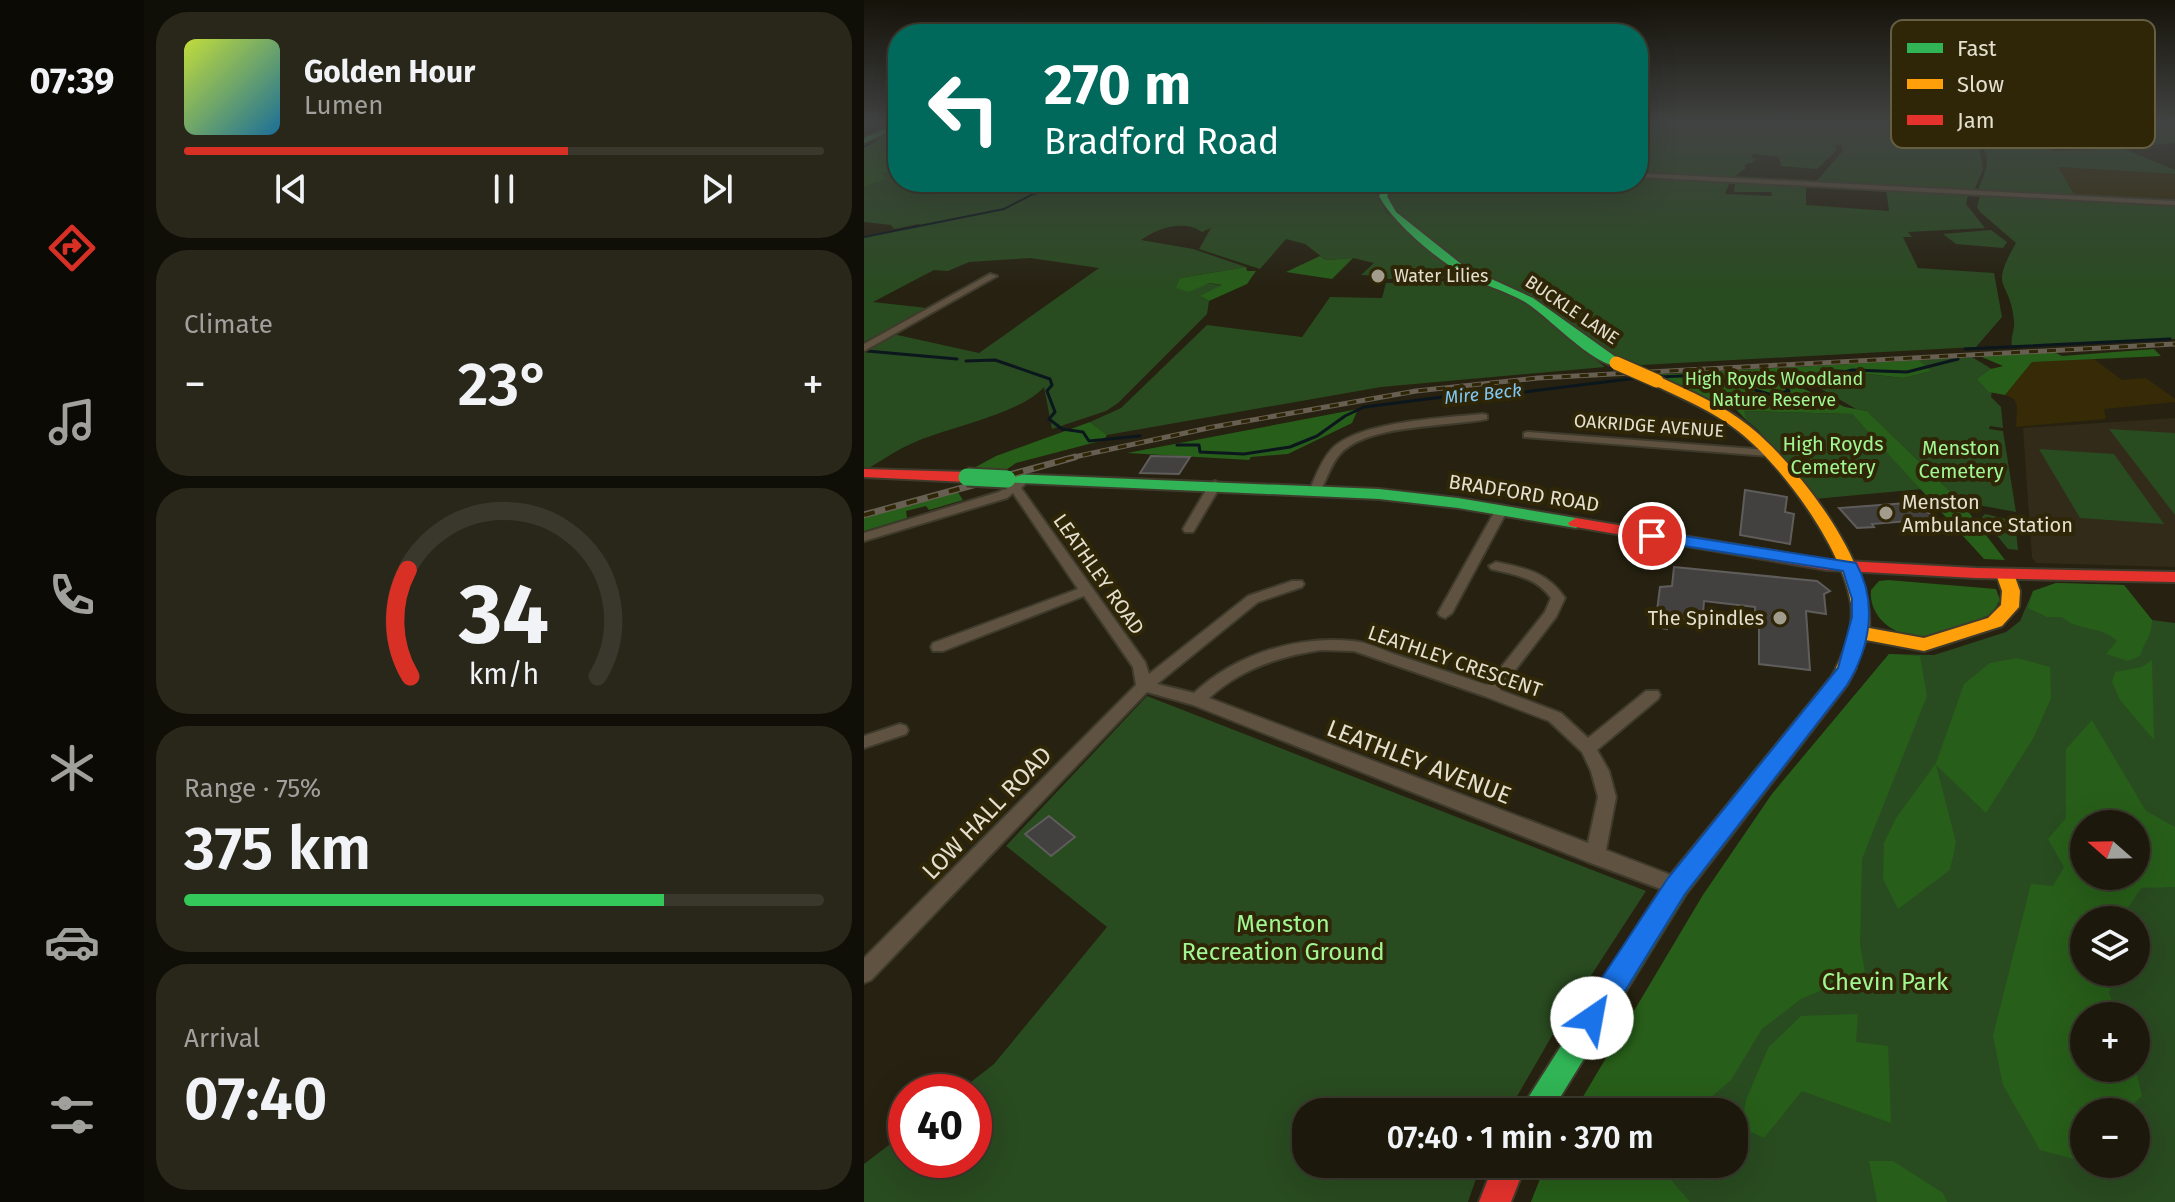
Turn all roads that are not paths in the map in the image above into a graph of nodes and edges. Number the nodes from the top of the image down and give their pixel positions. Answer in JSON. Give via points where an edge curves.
{"nodes":[{"id":1,"x":1678,"y":177,"type":"edge"},
{"id":2,"x":1385,"y":192,"type":"edge"},
{"id":3,"x":2175,"y":203,"type":"edge"},
{"id":4,"x":993,"y":276,"type":"dead end"},
{"id":5,"x":864,"y":348,"type":"edge"},
{"id":6,"x":1483,"y":417,"type":"dead end"},
{"id":7,"x":1528,"y":435,"type":"dead end"},
{"id":8,"x":1768,"y":453,"type":"junction"},
{"id":9,"x":864,"y":473,"type":"edge"},
{"id":10,"x":1015,"y":482,"type":"junction"},
{"id":11,"x":1215,"y":485,"type":"junction"},
{"id":12,"x":1316,"y":489,"type":"junction"},
{"id":13,"x":1501,"y":511,"type":"junction"},
{"id":14,"x":1189,"y":529,"type":"dead end"},
{"id":15,"x":864,"y":537,"type":"edge"},
{"id":16,"x":1496,"y":566,"type":"dead end"},
{"id":17,"x":1850,"y":567,"type":"junction"},
{"id":18,"x":2005,"y":574,"type":"junction"},
{"id":19,"x":2175,"y":577,"type":"edge"},
{"id":20,"x":1297,"y":584,"type":"dead end"},
{"id":21,"x":1085,"y":591,"type":"junction"},
{"id":22,"x":1445,"y":613,"type":"dead end"},
{"id":23,"x":1859,"y":632,"type":"junction"},
{"id":24,"x":938,"y":647,"type":"dead end"},
{"id":25,"x":1144,"y":686,"type":"junction"},
{"id":26,"x":1490,"y":692,"type":"junction"},
{"id":27,"x":1652,"y":695,"type":"dead end"},
{"id":28,"x":1197,"y":700,"type":"junction"},
{"id":29,"x":900,"y":730,"type":"dead end"},
{"id":30,"x":864,"y":742,"type":"edge"},
{"id":31,"x":1588,"y":748,"type":"junction"},
{"id":32,"x":1595,"y":856,"type":"junction"},
{"id":33,"x":1677,"y":886,"type":"junction"},
{"id":34,"x":864,"y":973,"type":"edge"},
{"id":35,"x":1543,"y":1098,"type":"edge"},
{"id":36,"x":1504,"y":1178,"type":"edge"},
{"id":37,"x":1495,"y":1202,"type":"edge"}],
"edges":[{"from":1,"to":3,"type":"street"},
{"from":2,"to":8,"type":"street","name":"BUCKLE LANE","bridge":true,"via":[[1392,213],[1461,269],[1527,299],[1593,352],[1701,402],[1744,429]]},
{"from":4,"to":5,"type":"street"},
{"from":6,"to":12,"type":"street","via":[[1347,442],[1336,451]]},
{"from":7,"to":8,"type":"street","name":"OAKRIDGE AVENUE"},
{"from":8,"to":17,"type":"street","name":"BUCKLE LANE"},
{"from":9,"to":10,"type":"street","name":"BRADFORD ROAD","bridge":true},
{"from":10,"to":11,"type":"street","name":"BRADFORD ROAD"},
{"from":10,"to":15,"type":"street","via":[[1003,495]]},
{"from":10,"to":21,"type":"street","name":"LEATHLEY ROAD"},
{"from":11,"to":12,"type":"street","name":"BRADFORD ROAD"},
{"from":11,"to":14,"type":"street"},
{"from":12,"to":13,"type":"street","name":"BRADFORD ROAD"},
{"from":13,"to":17,"type":"street","name":"BRADFORD ROAD"},
{"from":13,"to":22,"type":"street"},
{"from":16,"to":26,"type":"street","via":[[1548,582],[1558,598]]},
{"from":17,"to":18,"type":"street","name":"BRADFORD ROAD"},
{"from":17,"to":23,"type":"street","via":[[1861,599]]},
{"from":18,"to":19,"type":"street","name":"BRADFORD ROAD"},
{"from":18,"to":23,"type":"street","via":[[2010,607],[1995,622],[1924,645]]},
{"from":20,"to":25,"type":"street","name":"LOW HALL ROAD","via":[[1253,599]]},
{"from":21,"to":24,"type":"street","via":[[952,634]]},
{"from":21,"to":25,"type":"street","name":"LEATHLEY ROAD","via":[[1140,666]]},
{"from":23,"to":33,"type":"street","via":[[1840,680]]},
{"from":25,"to":28,"type":"street","name":"LEATHLEY AVENUE"},
{"from":25,"to":34,"type":"street","name":"LOW HALL ROAD"},
{"from":26,"to":28,"type":"street","name":"LEATHLEY CRESCENT","via":[[1355,646],[1321,645],[1250,663]]},
{"from":26,"to":31,"type":"street","name":"LEATHLEY CRESCENT","via":[[1555,717]]},
{"from":27,"to":31,"type":"street"},
{"from":28,"to":32,"type":"street","name":"LEATHLEY AVENUE"},
{"from":29,"to":30,"type":"street"},
{"from":31,"to":32,"type":"street","name":"LEATHLEY CRESCENT","via":[[1607,797]]},
{"from":32,"to":33,"type":"street","name":"LEATHLEY AVENUE"},
{"from":33,"to":35,"type":"street"},
{"from":36,"to":37,"type":"street"}]}
